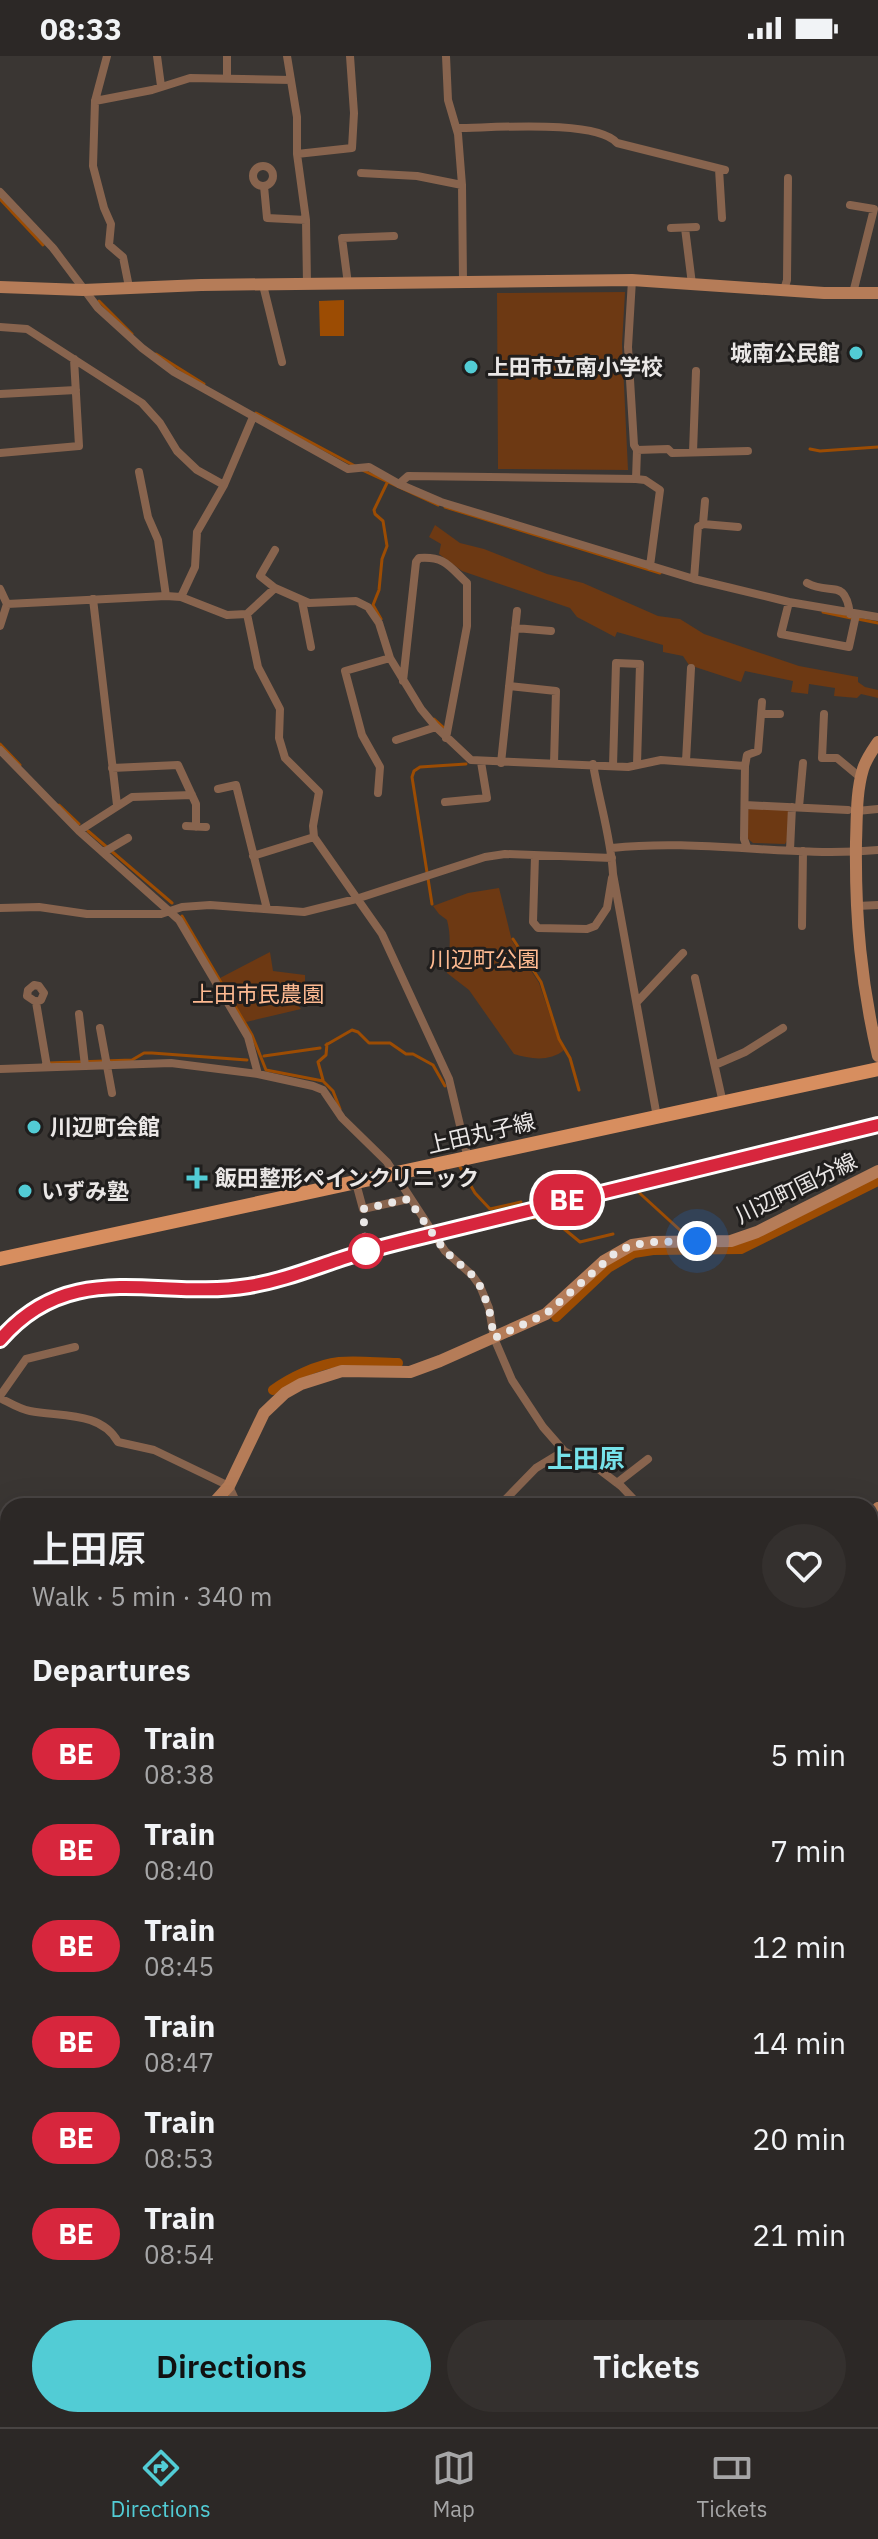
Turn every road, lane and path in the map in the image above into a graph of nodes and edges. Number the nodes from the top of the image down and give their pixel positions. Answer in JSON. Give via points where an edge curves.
{"nodes":[{"id":1,"x":107,"y":56,"type":"edge"},
{"id":2,"x":157,"y":56,"type":"edge"},
{"id":3,"x":227,"y":56,"type":"edge"},
{"id":4,"x":287,"y":56,"type":"edge"},
{"id":5,"x":350,"y":56,"type":"edge"},
{"id":6,"x":446,"y":56,"type":"edge"},
{"id":7,"x":227,"y":78,"type":"junction"},
{"id":8,"x":291,"y":80,"type":"junction"},
{"id":9,"x":161,"y":86,"type":"junction"},
{"id":10,"x":95,"y":101,"type":"junction"},
{"id":11,"x":457,"y":128,"type":"junction"},
{"id":12,"x":297,"y":154,"type":"junction"},
{"id":13,"x":361,"y":173,"type":"dead end"},
{"id":14,"x":788,"y":178,"type":"dead end"},
{"id":15,"x":462,"y":185,"type":"junction"},
{"id":16,"x":264,"y":186,"type":"dead end"},
{"id":17,"x":0,"y":192,"type":"edge"},
{"id":18,"x":850,"y":205,"type":"dead end"},
{"id":19,"x":722,"y":218,"type":"dead end"},
{"id":20,"x":306,"y":220,"type":"junction"},
{"id":21,"x":696,"y":227,"type":"dead end"},
{"id":22,"x":671,"y":228,"type":"dead end"},
{"id":23,"x":685,"y":228,"type":"junction"},
{"id":24,"x":394,"y":236,"type":"dead end"},
{"id":25,"x":632,"y":280,"type":"junction"},
{"id":26,"x":463,"y":281,"type":"junction"},
{"id":27,"x":307,"y":284,"type":"junction"},
{"id":28,"x":348,"y":284,"type":"junction"},
{"id":29,"x":692,"y":284,"type":"junction"},
{"id":30,"x":263,"y":285,"type":"junction"},
{"id":31,"x":0,"y":287,"type":"edge"},
{"id":32,"x":129,"y":287,"type":"junction"},
{"id":33,"x":83,"y":290,"type":"junction"},
{"id":34,"x":784,"y":290,"type":"junction"},
{"id":35,"x":853,"y":293,"type":"junction"},
{"id":36,"x":878,"y":293,"type":"edge"},
{"id":37,"x":0,"y":327,"type":"edge"},
{"id":38,"x":74,"y":359,"type":"junction"},
{"id":39,"x":282,"y":362,"type":"dead end"},
{"id":40,"x":696,"y":371,"type":"dead end"},
{"id":41,"x":76,"y":390,"type":"junction"},
{"id":42,"x":0,"y":394,"type":"edge"},
{"id":43,"x":253,"y":417,"type":"junction"},
{"id":44,"x":637,"y":450,"type":"junction"},
{"id":45,"x":748,"y":451,"type":"dead end"},
{"id":46,"x":693,"y":452,"type":"junction"},
{"id":47,"x":0,"y":453,"type":"edge"},
{"id":48,"x":139,"y":472,"type":"dead end"},
{"id":49,"x":636,"y":479,"type":"junction"},
{"id":50,"x":399,"y":484,"type":"junction"},
{"id":51,"x":224,"y":485,"type":"junction"},
{"id":52,"x":705,"y":501,"type":"dead end"},
{"id":53,"x":703,"y":524,"type":"junction"},
{"id":54,"x":738,"y":527,"type":"dead end"},
{"id":55,"x":275,"y":550,"type":"dead end"},
{"id":56,"x":650,"y":566,"type":"junction"},
{"id":57,"x":694,"y":579,"type":"junction"},
{"id":58,"x":807,"y":583,"type":"dead end"},
{"id":59,"x":275,"y":588,"type":"junction"},
{"id":60,"x":0,"y":589,"type":"edge"},
{"id":61,"x":166,"y":596,"type":"junction"},
{"id":62,"x":181,"y":597,"type":"junction"},
{"id":63,"x":93,"y":599,"type":"junction"},
{"id":64,"x":302,"y":601,"type":"junction"},
{"id":65,"x":789,"y":602,"type":"junction"},
{"id":66,"x":7,"y":604,"type":"junction"},
{"id":67,"x":517,"y":611,"type":"dead end"},
{"id":68,"x":247,"y":614,"type":"junction"},
{"id":69,"x":853,"y":614,"type":"junction"},
{"id":70,"x":878,"y":617,"type":"edge"},
{"id":71,"x":0,"y":626,"type":"edge"},
{"id":72,"x":515,"y":628,"type":"junction"},
{"id":73,"x":551,"y":631,"type":"dead end"},
{"id":74,"x":311,"y":647,"type":"dead end"},
{"id":75,"x":390,"y":658,"type":"junction"},
{"id":76,"x":691,"y":668,"type":"dead end"},
{"id":77,"x":403,"y":682,"type":"junction"},
{"id":78,"x":509,"y":686,"type":"junction"},
{"id":79,"x":762,"y":702,"type":"dead end"},
{"id":80,"x":761,"y":714,"type":"junction"},
{"id":81,"x":780,"y":714,"type":"dead end"},
{"id":82,"x":824,"y":714,"type":"dead end"},
{"id":83,"x":436,"y":727,"type":"junction"},
{"id":84,"x":446,"y":738,"type":"junction"},
{"id":85,"x":396,"y":740,"type":"dead end"},
{"id":86,"x":878,"y":742,"type":"edge"},
{"id":87,"x":0,"y":750,"type":"edge"},
{"id":88,"x":686,"y":761,"type":"junction"},
{"id":89,"x":481,"y":762,"type":"junction"},
{"id":90,"x":501,"y":763,"type":"junction"},
{"id":91,"x":554,"y":763,"type":"junction"},
{"id":92,"x":803,"y":763,"type":"dead end"},
{"id":93,"x":593,"y":764,"type":"junction"},
{"id":94,"x":637,"y":764,"type":"junction"},
{"id":95,"x":613,"y":766,"type":"junction"},
{"id":96,"x":745,"y":766,"type":"junction"},
{"id":97,"x":112,"y":768,"type":"junction"},
{"id":98,"x":861,"y":778,"type":"junction"},
{"id":99,"x":218,"y":789,"type":"dead end"},
{"id":100,"x":378,"y":793,"type":"dead end"},
{"id":101,"x":192,"y":795,"type":"junction"},
{"id":102,"x":445,"y":802,"type":"dead end"},
{"id":103,"x":117,"y":805,"type":"junction"},
{"id":104,"x":745,"y":805,"type":"junction"},
{"id":105,"x":796,"y":807,"type":"junction"},
{"id":106,"x":878,"y":809,"type":"edge"},
{"id":107,"x":852,"y":810,"type":"junction"},
{"id":108,"x":186,"y":826,"type":"dead end"},
{"id":109,"x":196,"y":827,"type":"junction"},
{"id":110,"x":206,"y":827,"type":"dead end"},
{"id":111,"x":79,"y":831,"type":"junction"},
{"id":112,"x":314,"y":837,"type":"junction"},
{"id":113,"x":128,"y":838,"type":"dead end"},
{"id":114,"x":747,"y":847,"type":"junction"},
{"id":115,"x":790,"y":850,"type":"junction"},
{"id":116,"x":878,"y":850,"type":"edge"},
{"id":117,"x":803,"y":851,"type":"junction"},
{"id":118,"x":104,"y":852,"type":"junction"},
{"id":119,"x":856,"y":852,"type":"junction"},
{"id":120,"x":612,"y":853,"type":"junction"},
{"id":121,"x":253,"y":856,"type":"junction"},
{"id":122,"x":535,"y":856,"type":"junction"},
{"id":123,"x":613,"y":874,"type":"junction"},
{"id":124,"x":356,"y":899,"type":"junction"},
{"id":125,"x":878,"y":905,"type":"edge"},
{"id":126,"x":857,"y":906,"type":"junction"},
{"id":127,"x":0,"y":908,"type":"edge"},
{"id":128,"x":267,"y":909,"type":"junction"},
{"id":129,"x":171,"y":911,"type":"junction"},
{"id":130,"x":802,"y":926,"type":"dead end"},
{"id":131,"x":683,"y":953,"type":"dead end"},
{"id":132,"x":695,"y":978,"type":"dead end"},
{"id":133,"x":36,"y":1002,"type":"dead end"},
{"id":134,"x":637,"y":1002,"type":"junction"},
{"id":135,"x":79,"y":1014,"type":"dead end"},
{"id":136,"x":100,"y":1028,"type":"dead end"},
{"id":137,"x":783,"y":1028,"type":"dead end"},
{"id":138,"x":878,"y":1056,"type":"edge"},
{"id":139,"x":46,"y":1064,"type":"junction"},
{"id":140,"x":106,"y":1065,"type":"junction"},
{"id":141,"x":715,"y":1065,"type":"junction"},
{"id":142,"x":85,"y":1066,"type":"junction"},
{"id":143,"x":0,"y":1069,"type":"edge"},
{"id":144,"x":878,"y":1069,"type":"edge"},
{"id":145,"x":258,"y":1074,"type":"junction"},
{"id":146,"x":112,"y":1093,"type":"dead end"},
{"id":147,"x":723,"y":1103,"type":"junction"},
{"id":148,"x":657,"y":1118,"type":"junction"},
{"id":149,"x":468,"y":1159,"type":"junction"},
{"id":150,"x":878,"y":1171,"type":"edge"},
{"id":151,"x":393,"y":1174,"type":"junction"},
{"id":152,"x":356,"y":1183,"type":"junction"},
{"id":153,"x":408,"y":1199,"type":"junction"},
{"id":154,"x":0,"y":1256,"type":"edge"},
{"id":155,"x":494,"y":1338,"type":"junction"},
{"id":156,"x":75,"y":1347,"type":"dead end"},
{"id":157,"x":0,"y":1397,"type":"edge"},
{"id":158,"x":564,"y":1451,"type":"junction"},
{"id":159,"x":648,"y":1459,"type":"dead end"},
{"id":160,"x":617,"y":1483,"type":"junction"},
{"id":161,"x":229,"y":1486,"type":"junction"},
{"id":162,"x":218,"y":1498,"type":"edge"},
{"id":163,"x":234,"y":1498,"type":"edge"},
{"id":164,"x":507,"y":1498,"type":"edge"},
{"id":165,"x":632,"y":1498,"type":"edge"}],
"edges":[{"from":1,"to":10,"type":"street"},
{"from":2,"to":9,"type":"street"},
{"from":3,"to":7,"type":"street"},
{"from":4,"to":8,"type":"street"},
{"from":5,"to":12,"type":"street","via":[[352,148]]},
{"from":6,"to":11,"type":"street","via":[[448,100]]},
{"from":7,"to":8,"type":"street"},
{"from":7,"to":9,"type":"street","via":[[190,78]]},
{"from":8,"to":12,"type":"street"},
{"from":9,"to":10,"type":"street"},
{"from":10,"to":32,"type":"street","via":[[94,175],[111,224],[109,245],[123,257]]},
{"from":11,"to":15,"type":"street"},
{"from":11,"to":19,"type":"street","via":[[574,127],[722,170]]},
{"from":12,"to":20,"type":"street"},
{"from":13,"to":15,"type":"street"},
{"from":14,"to":34,"type":"street"},
{"from":15,"to":26,"type":"street"},
{"from":16,"to":20,"type":"street","via":[[267,218]]},
{"from":17,"to":33,"type":"street","via":[[53,248]]},
{"from":18,"to":35,"type":"street","via":[[874,209]]},
{"from":20,"to":27,"type":"street"},
{"from":21,"to":23,"type":"street"},
{"from":22,"to":23,"type":"street"},
{"from":23,"to":29,"type":"street"},
{"from":24,"to":28,"type":"street","via":[[342,238]]},
{"from":25,"to":26,"type":"street"},
{"from":25,"to":29,"type":"street"},
{"from":25,"to":44,"type":"street","via":[[628,347]]},
{"from":26,"to":28,"type":"street"},
{"from":27,"to":28,"type":"street"},
{"from":27,"to":30,"type":"street"},
{"from":29,"to":34,"type":"street"},
{"from":30,"to":32,"type":"street"},
{"from":30,"to":39,"type":"street"},
{"from":31,"to":33,"type":"street"},
{"from":32,"to":33,"type":"street"},
{"from":33,"to":43,"type":"street","via":[[174,372]]},
{"from":34,"to":35,"type":"street"},
{"from":35,"to":36,"type":"street"},
{"from":37,"to":38,"type":"street","via":[[27,329]]},
{"from":38,"to":41,"type":"street"},
{"from":38,"to":51,"type":"street","via":[[142,403],[177,451]]},
{"from":40,"to":46,"type":"street"},
{"from":41,"to":42,"type":"street"},
{"from":41,"to":47,"type":"street","via":[[79,446]]},
{"from":43,"to":50,"type":"street","via":[[348,469],[369,467]]},
{"from":43,"to":51,"type":"street"},
{"from":44,"to":46,"type":"street"},
{"from":44,"to":49,"type":"street"},
{"from":45,"to":46,"type":"street"},
{"from":48,"to":61,"type":"street","via":[[158,540]]},
{"from":49,"to":50,"type":"street","via":[[408,476]]},
{"from":49,"to":56,"type":"street","via":[[660,490]]},
{"from":50,"to":56,"type":"street","via":[[441,502]]},
{"from":51,"to":62,"type":"street","via":[[197,532],[195,567]]},
{"from":52,"to":53,"type":"street"},
{"from":53,"to":54,"type":"street"},
{"from":53,"to":57,"type":"street","via":[[698,527]]},
{"from":55,"to":59,"type":"street","via":[[260,576]]},
{"from":56,"to":57,"type":"street"},
{"from":57,"to":65,"type":"street"},
{"from":58,"to":69,"type":"street","via":[[842,590]]},
{"from":59,"to":64,"type":"street"},
{"from":59,"to":68,"type":"street"},
{"from":60,"to":66,"type":"street"},
{"from":61,"to":62,"type":"street"},
{"from":61,"to":63,"type":"street"},
{"from":62,"to":68,"type":"street","via":[[227,615]]},
{"from":63,"to":66,"type":"street"},
{"from":63,"to":97,"type":"street"},
{"from":64,"to":74,"type":"street"},
{"from":64,"to":75,"type":"street","via":[[356,601],[368,607]]},
{"from":65,"to":69,"type":"street"},
{"from":65,"to":69,"type":"street","via":[[781,634],[849,647]]},
{"from":66,"to":71,"type":"street"},
{"from":67,"to":72,"type":"street"},
{"from":68,"to":112,"type":"street","via":[[258,667],[280,709],[285,758],[319,792]]},
{"from":69,"to":70,"type":"street"},
{"from":72,"to":73,"type":"street"},
{"from":72,"to":78,"type":"street"},
{"from":75,"to":77,"type":"street"},
{"from":75,"to":100,"type":"street","via":[[345,671],[362,735],[380,767]]},
{"from":76,"to":88,"type":"street"},
{"from":77,"to":83,"type":"street"},
{"from":77,"to":84,"type":"street","via":[[416,562],[436,557],[467,583],[467,626]]},
{"from":78,"to":90,"type":"street"},
{"from":78,"to":91,"type":"street","via":[[556,691]]},
{"from":79,"to":80,"type":"street"},
{"from":80,"to":81,"type":"street"},
{"from":80,"to":96,"type":"street","via":[[758,751],[747,755]]},
{"from":82,"to":98,"type":"street","via":[[822,758],[837,758]]},
{"from":83,"to":84,"type":"street"},
{"from":83,"to":85,"type":"street"},
{"from":84,"to":89,"type":"street","via":[[471,760]]},
{"from":86,"to":98,"type":"street"},
{"from":87,"to":111,"type":"street"},
{"from":88,"to":94,"type":"street"},
{"from":88,"to":96,"type":"street"},
{"from":89,"to":90,"type":"street"},
{"from":89,"to":102,"type":"street","via":[[487,798]]},
{"from":90,"to":91,"type":"street"},
{"from":91,"to":93,"type":"street"},
{"from":92,"to":105,"type":"street"},
{"from":93,"to":95,"type":"street"},
{"from":93,"to":120,"type":"street"},
{"from":94,"to":95,"type":"street"},
{"from":94,"to":95,"type":"street","via":[[640,664],[616,663]]},
{"from":96,"to":104,"type":"street"},
{"from":97,"to":101,"type":"street","via":[[178,765]]},
{"from":97,"to":103,"type":"street"},
{"from":98,"to":107,"type":"street"},
{"from":99,"to":121,"type":"street","via":[[236,785]]},
{"from":101,"to":103,"type":"street","via":[[132,797]]},
{"from":101,"to":109,"type":"street"},
{"from":103,"to":111,"type":"street"},
{"from":104,"to":105,"type":"street"},
{"from":104,"to":114,"type":"street"},
{"from":105,"to":107,"type":"street"},
{"from":105,"to":115,"type":"street"},
{"from":106,"to":107,"type":"street"},
{"from":107,"to":119,"type":"street"},
{"from":108,"to":109,"type":"street"},
{"from":109,"to":110,"type":"street"},
{"from":111,"to":118,"type":"street"},
{"from":112,"to":121,"type":"street"},
{"from":112,"to":124,"type":"street"},
{"from":113,"to":118,"type":"street"},
{"from":114,"to":115,"type":"street"},
{"from":114,"to":120,"type":"street","via":[[683,844]]},
{"from":115,"to":117,"type":"street"},
{"from":116,"to":119,"type":"street"},
{"from":117,"to":119,"type":"street"},
{"from":117,"to":130,"type":"street"},
{"from":118,"to":129,"type":"street"},
{"from":119,"to":126,"type":"street"},
{"from":120,"to":122,"type":"street"},
{"from":120,"to":123,"type":"street"},
{"from":121,"to":128,"type":"street"},
{"from":122,"to":123,"type":"street","via":[[533,922],[538,928],[595,926],[607,908]]},
{"from":122,"to":124,"type":"street","via":[[485,857]]},
{"from":123,"to":134,"type":"street"},
{"from":124,"to":128,"type":"street","via":[[304,912]]},
{"from":124,"to":149,"type":"street","via":[[382,934],[449,1079]]},
{"from":125,"to":126,"type":"street"},
{"from":126,"to":138,"type":"street","via":[[856,928]]},
{"from":127,"to":129,"type":"street","via":[[87,914]]},
{"from":128,"to":129,"type":"street","via":[[210,905]]},
{"from":129,"to":145,"type":"street","via":[[248,1037]]},
{"from":131,"to":134,"type":"street"},
{"from":132,"to":141,"type":"street"},
{"from":133,"to":139,"type":"street"},
{"from":134,"to":148,"type":"street"},
{"from":135,"to":142,"type":"street"},
{"from":136,"to":140,"type":"street"},
{"from":137,"to":141,"type":"street"},
{"from":139,"to":142,"type":"street"},
{"from":139,"to":143,"type":"street"},
{"from":140,"to":142,"type":"street"},
{"from":140,"to":145,"type":"street","via":[[171,1063]]},
{"from":140,"to":146,"type":"street"},
{"from":141,"to":147,"type":"street"},
{"from":144,"to":147,"type":"main road","name":"上田丸子線"},
{"from":145,"to":151,"type":"street","via":[[323,1090]]},
{"from":147,"to":148,"type":"main road","name":"上田丸子線"},
{"from":148,"to":149,"type":"main road","name":"上田丸子線"},
{"from":149,"to":151,"type":"main road","name":"上田丸子線"},
{"from":150,"to":155,"type":"street","name":"川辺町国分線","via":[[739,1239],[632,1245],[615,1253],[546,1314]]},
{"from":151,"to":152,"type":"main road","name":"上田丸子線"},
{"from":151,"to":153,"type":"street"},
{"from":152,"to":153,"type":"street","via":[[363,1209]]},
{"from":152,"to":154,"type":"main road","name":"上田丸子線"},
{"from":153,"to":155,"type":"street","via":[[445,1251],[480,1286]]},
{"from":155,"to":158,"type":"street","via":[[512,1380]]},
{"from":155,"to":161,"type":"street","name":"川辺町国分線","via":[[417,1371],[342,1371],[285,1393],[264,1413]]},
{"from":156,"to":157,"type":"street","via":[[26,1359]]},
{"from":157,"to":161,"type":"street","via":[[29,1411],[101,1424],[118,1442],[154,1450]]},
{"from":158,"to":160,"type":"street"},
{"from":158,"to":164,"type":"street","via":[[536,1468]]},
{"from":159,"to":160,"type":"street"},
{"from":160,"to":165,"type":"street"},
{"from":161,"to":162,"type":"street","name":"川辺町国分線"},
{"from":161,"to":163,"type":"street"}]}
